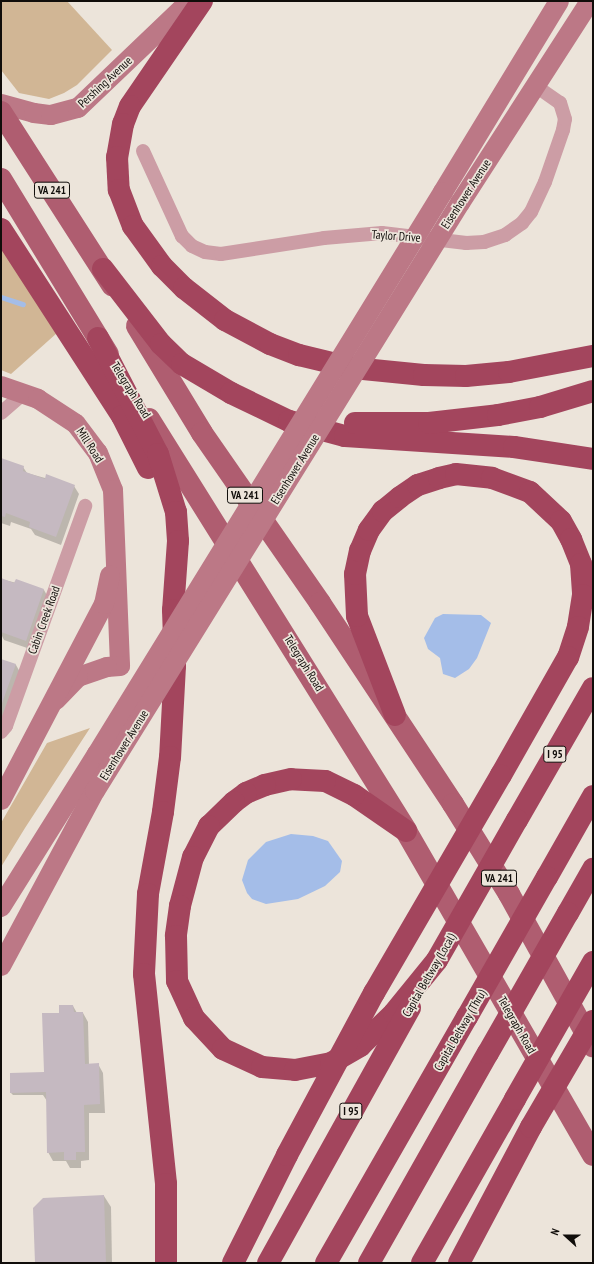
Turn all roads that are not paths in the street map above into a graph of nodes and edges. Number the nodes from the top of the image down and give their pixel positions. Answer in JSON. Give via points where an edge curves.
{"nodes":[{"id":1,"x":190,"y":1,"type":"edge"},
{"id":2,"x":202,"y":1,"type":"edge"},
{"id":3,"x":559,"y":1,"type":"edge"},
{"id":4,"x":590,"y":1,"type":"edge"},
{"id":5,"x":536,"y":86,"type":"junction"},
{"id":6,"x":1,"y":104,"type":"edge"},
{"id":7,"x":1,"y":112,"type":"edge"},
{"id":8,"x":143,"y":151,"type":"dead end"},
{"id":9,"x":1,"y":180,"type":"edge"},
{"id":10,"x":1,"y":203,"type":"edge"},
{"id":11,"x":1,"y":230,"type":"edge"},
{"id":12,"x":46,"y":251,"type":"junction"},
{"id":13,"x":103,"y":269,"type":"junction"},
{"id":14,"x":98,"y":338,"type":"junction"},
{"id":15,"x":593,"y":356,"type":"edge"},
{"id":16,"x":1,"y":386,"type":"edge"},
{"id":17,"x":593,"y":391,"type":"edge"},
{"id":18,"x":23,"y":394,"type":"junction"},
{"id":19,"x":259,"y":406,"type":"junction"},
{"id":20,"x":1,"y":413,"type":"edge"},
{"id":21,"x":593,"y":460,"type":"edge"},
{"id":22,"x":85,"y":506,"type":"dead end"},
{"id":23,"x":116,"y":548,"type":"junction"},
{"id":24,"x":173,"y":610,"type":"junction"},
{"id":25,"x":593,"y":688,"type":"edge"},
{"id":26,"x":56,"y":700,"type":"junction"},
{"id":27,"x":395,"y":715,"type":"junction"},
{"id":28,"x":1,"y":732,"type":"edge"},
{"id":29,"x":593,"y":796,"type":"edge"},
{"id":30,"x":1,"y":800,"type":"edge"},
{"id":31,"x":406,"y":831,"type":"junction"},
{"id":32,"x":593,"y":869,"type":"edge"},
{"id":33,"x":1,"y":907,"type":"edge"},
{"id":34,"x":437,"y":960,"type":"junction"},
{"id":35,"x":593,"y":962,"type":"edge"},
{"id":36,"x":1,"y":966,"type":"edge"},
{"id":37,"x":593,"y":1021,"type":"edge"},
{"id":38,"x":593,"y":1046,"type":"edge"},
{"id":39,"x":593,"y":1155,"type":"edge"},
{"id":40,"x":166,"y":1263,"type":"edge"},
{"id":41,"x":233,"y":1263,"type":"edge"},
{"id":42,"x":268,"y":1263,"type":"edge"},
{"id":43,"x":326,"y":1263,"type":"edge"},
{"id":44,"x":369,"y":1263,"type":"edge"},
{"id":45,"x":422,"y":1263,"type":"edge"},
{"id":46,"x":459,"y":1263,"type":"edge"}],
"edges":[{"from":1,"to":6,"type":"main road","name":"Pershing Avenue","via":[[78,108],[51,115]]},
{"from":2,"to":15,"type":"highway","via":[[130,106],[123,124],[117,157],[119,190],[133,226],[162,266],[184,288],[225,320],[270,344],[299,355],[353,368],[466,376],[509,372]]},
{"from":3,"to":33,"type":"main road","name":"Eisenhower Avenue","bridge":true},
{"from":4,"to":5,"type":"main road","name":"Eisenhower Avenue"},
{"from":5,"to":8,"type":"street","name":"Taylor Drive","via":[[560,103],[565,119],[546,182],[531,212],[522,223],[505,235],[484,242],[466,243],[382,233],[324,238],[221,254],[205,252],[192,246],[182,236]]},
{"from":5,"to":36,"type":"main road","name":"Eisenhower Avenue","bridge":true,"via":[[460,203],[95,792]]},
{"from":7,"to":13,"type":"main road","number":"VA 241"},
{"from":9,"to":12,"type":"main road","name":"Telegraph Road","number":"VA 241"},
{"from":10,"to":12,"type":"main road"},
{"from":11,"to":24,"type":"highway","via":[[122,416],[139,448],[152,477],[160,506]]},
{"from":12,"to":14,"type":"main road","name":"Telegraph Road","number":"VA 241"},
{"from":13,"to":19,"type":"highway","via":[[161,344],[182,364],[210,382]]},
{"from":13,"to":27,"type":"main road","number":"VA 241","via":[[202,433]]},
{"from":14,"to":24,"type":"highway","via":[[142,419],[169,484],[176,512],[178,541]]},
{"from":14,"to":31,"type":"main road","name":"Telegraph Road","number":"VA 241","via":[[292,644]]},
{"from":16,"to":18,"type":"main road","name":"Mill Road"},
{"from":17,"to":19,"type":"highway","via":[[526,410],[429,423],[332,422]]},
{"from":18,"to":20,"type":"street"},
{"from":18,"to":23,"type":"main road","name":"Mill Road","via":[[58,410],[76,424],[98,453],[113,490]]},
{"from":19,"to":21,"type":"highway","via":[[289,421],[345,436],[514,447]]},
{"from":22,"to":28,"type":"street","name":"Cabin Creek Road","via":[[6,726]]},
{"from":23,"to":26,"type":"main road","name":"Mill Road","via":[[104,604]]},
{"from":23,"to":26,"type":"main road","name":"Mill Road","via":[[120,666],[96,670],[78,677]]},
{"from":24,"to":40,"type":"highway","via":[[175,666],[170,757],[148,894],[144,974],[166,1184]]},
{"from":25,"to":34,"type":"highway","name":"Capital Beltway (Local)","number":"I 95","bridge":true},
{"from":26,"to":30,"type":"main road","name":"Mill Road"},
{"from":27,"to":38,"type":"main road","number":"VA 241","via":[[509,894]]},
{"from":27,"to":41,"type":"highway","bridge":true,"via":[[358,616],[355,574],[360,551],[369,530],[383,510],[400,497],[418,485],[439,478],[456,474],[492,478],[530,492],[561,521],[580,564],[583,595],[578,627],[568,657],[374,993],[287,1155]]},
{"from":29,"to":43,"type":"highway","name":"Capital Beltway (Thru)","bridge":true},
{"from":31,"to":34,"type":"highway","via":[[354,795],[325,781],[291,779],[264,785],[246,793],[209,826],[193,857],[180,906],[176,936],[177,981],[194,1018],[224,1049],[262,1067],[295,1070],[331,1063],[360,1046],[394,1013]]},
{"from":31,"to":39,"type":"main road","name":"Telegraph Road","number":"VA 241"},
{"from":32,"to":44,"type":"highway","bridge":true},
{"from":34,"to":42,"type":"highway","name":"Capital Beltway (Local)","number":"I 95"},
{"from":35,"to":45,"type":"highway","bridge":true},
{"from":37,"to":46,"type":"highway","bridge":true,"via":[[531,1127]]}]}
